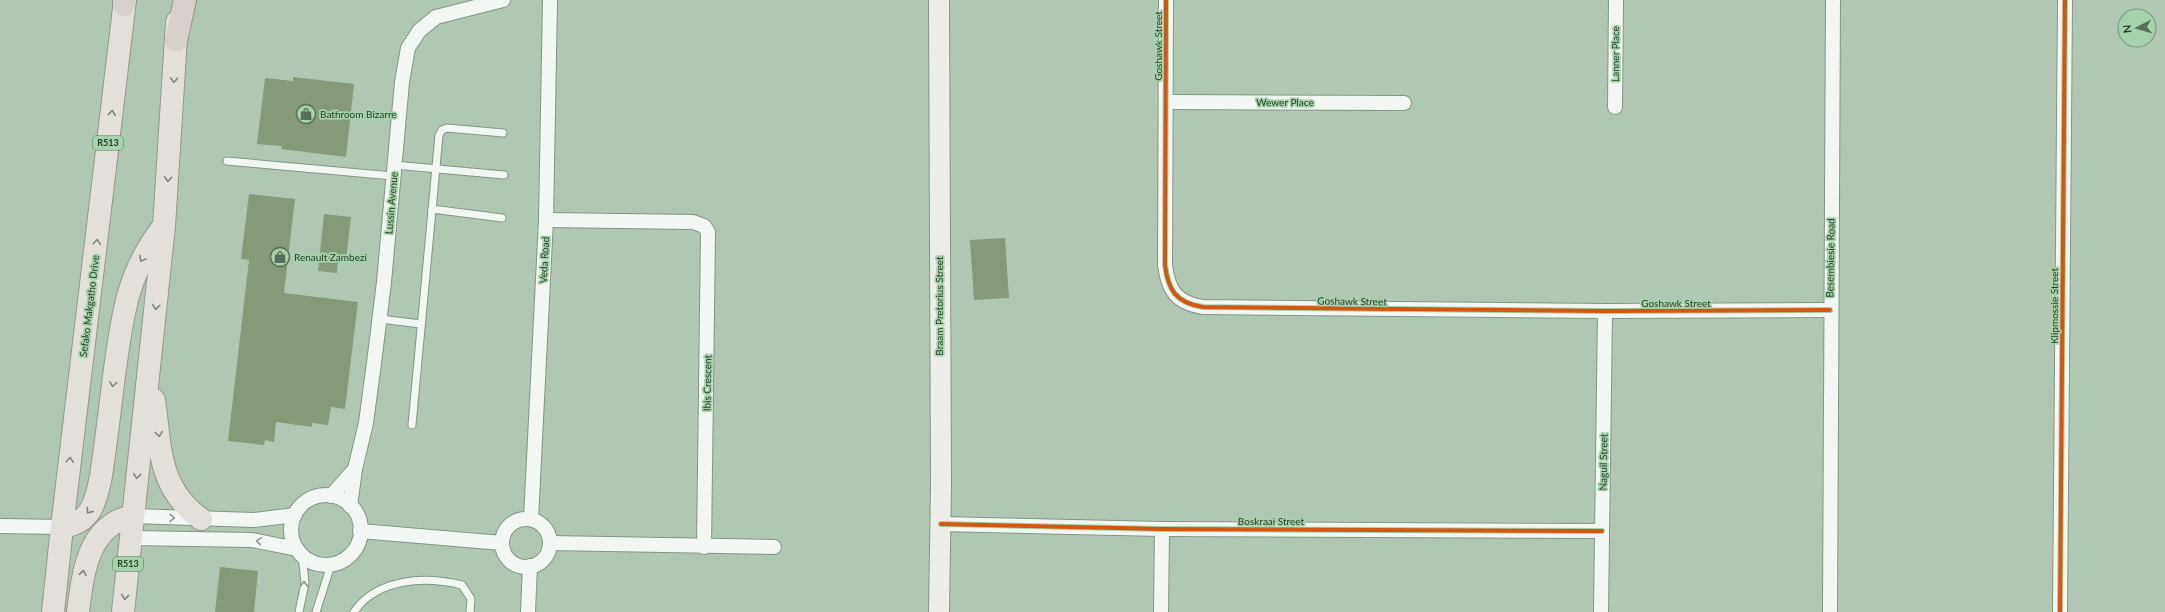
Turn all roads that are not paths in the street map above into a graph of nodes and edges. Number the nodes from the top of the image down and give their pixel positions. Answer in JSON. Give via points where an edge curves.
{"nodes":[{"id":1,"x":178,"y":0,"type":"edge"},
{"id":2,"x":185,"y":0,"type":"edge"},
{"id":3,"x":503,"y":0,"type":"edge"},
{"id":4,"x":550,"y":0,"type":"edge"},
{"id":5,"x":939,"y":0,"type":"edge"},
{"id":6,"x":1166,"y":0,"type":"edge"},
{"id":7,"x":1616,"y":0,"type":"edge"},
{"id":8,"x":1833,"y":0,"type":"edge"},
{"id":9,"x":2065,"y":0,"type":"edge"},
{"id":10,"x":125,"y":2,"type":"edge"},
{"id":11,"x":176,"y":42,"type":"junction"},
{"id":12,"x":1166,"y":102,"type":"junction"},
{"id":13,"x":1404,"y":103,"type":"dead end"},
{"id":14,"x":1615,"y":107,"type":"dead end"},
{"id":15,"x":503,"y":133,"type":"dead end"},
{"id":16,"x":227,"y":161,"type":"dead end"},
{"id":17,"x":436,"y":169,"type":"junction"},
{"id":18,"x":393,"y":170,"type":"junction"},
{"id":19,"x":504,"y":175,"type":"dead end"},
{"id":20,"x":432,"y":209,"type":"junction"},
{"id":21,"x":502,"y":218,"type":"dead end"},
{"id":22,"x":546,"y":220,"type":"junction"},
{"id":23,"x":164,"y":226,"type":"junction"},
{"id":24,"x":1830,"y":310,"type":"junction"},
{"id":25,"x":1604,"y":311,"type":"junction"},
{"id":26,"x":380,"y":319,"type":"junction"},
{"id":27,"x":421,"y":324,"type":"junction"},
{"id":28,"x":149,"y":367,"type":"junction"},
{"id":29,"x":412,"y":425,"type":"dead end"},
{"id":30,"x":355,"y":469,"type":"junction"},
{"id":31,"x":331,"y":496,"type":"junction"},
{"id":32,"x":350,"y":506,"type":"junction"},
{"id":33,"x":295,"y":515,"type":"junction"},
{"id":34,"x":133,"y":516,"type":"junction"},
{"id":35,"x":201,"y":518,"type":"junction"},
{"id":36,"x":530,"y":519,"type":"junction"},
{"id":37,"x":941,"y":524,"type":"junction"},
{"id":38,"x":0,"y":526,"type":"edge"},
{"id":39,"x":62,"y":527,"type":"junction"},
{"id":40,"x":1162,"y":529,"type":"junction"},
{"id":41,"x":360,"y":531,"type":"junction"},
{"id":42,"x":1602,"y":531,"type":"junction"},
{"id":43,"x":131,"y":538,"type":"junction"},
{"id":44,"x":502,"y":543,"type":"junction"},
{"id":45,"x":550,"y":543,"type":"junction"},
{"id":46,"x":704,"y":547,"type":"junction"},
{"id":47,"x":774,"y":547,"type":"dead end"},
{"id":48,"x":300,"y":552,"type":"junction"},
{"id":49,"x":331,"y":565,"type":"junction"},
{"id":50,"x":530,"y":566,"type":"junction"},
{"id":51,"x":53,"y":612,"type":"edge"},
{"id":52,"x":78,"y":612,"type":"edge"},
{"id":53,"x":123,"y":612,"type":"edge"},
{"id":54,"x":299,"y":612,"type":"edge"},
{"id":55,"x":316,"y":612,"type":"edge"},
{"id":56,"x":354,"y":612,"type":"edge"},
{"id":57,"x":470,"y":612,"type":"edge"},
{"id":58,"x":528,"y":612,"type":"edge"},
{"id":59,"x":939,"y":612,"type":"edge"},
{"id":60,"x":1161,"y":612,"type":"edge"},
{"id":61,"x":1601,"y":612,"type":"edge"},
{"id":62,"x":1830,"y":612,"type":"edge"},
{"id":63,"x":2060,"y":612,"type":"edge"}],
"edges":[{"from":1,"to":11,"type":"main road","number":"R513"},
{"from":2,"to":11,"type":"highway"},
{"from":3,"to":18,"type":"street","name":"Lussin Avenue","via":[[436,18],[414,36],[406,55]]},
{"from":4,"to":22,"type":"street","name":"Veda Road"},
{"from":5,"to":37,"type":"street","name":"Braam Pretorius Street"},
{"from":6,"to":12,"type":"street","name":"Goshawk Street"},
{"from":7,"to":14,"type":"street","name":"Lanner Place"},
{"from":8,"to":24,"type":"street","name":"Besembiesie Road"},
{"from":9,"to":63,"type":"street","name":"Klipmossie Street"},
{"from":39,"to":10,"type":"main road","name":"Sefako Makgatho Drive","number":"R513","one_way":true},
{"from":11,"to":23,"type":"main road","number":"R513","one_way":true},
{"from":12,"to":13,"type":"street","name":"Wewer Place"},
{"from":12,"to":25,"type":"street","name":"Goshawk Street","via":[[1166,276],[1171,290],[1188,304],[1203,307]]},
{"from":15,"to":17,"type":"lane","via":[[447,128],[442,130],[439,135]]},
{"from":16,"to":18,"type":"lane"},
{"from":17,"to":18,"type":"lane"},
{"from":17,"to":19,"type":"lane"},
{"from":17,"to":20,"type":"lane"},
{"from":18,"to":26,"type":"street","name":"Lussin Avenue"},
{"from":20,"to":21,"type":"lane"},
{"from":20,"to":27,"type":"lane"},
{"from":22,"to":36,"type":"street","name":"Veda Road"},
{"from":22,"to":46,"type":"street","name":"Ibis Crescent","via":[[693,222],[704,226],[708,232]]},
{"from":23,"to":28,"type":"main road","number":"R513","one_way":true},
{"from":23,"to":39,"type":"main road","one_way":true,"via":[[136,271],[126,300],[96,499],[91,510],[81,521]]},
{"from":24,"to":25,"type":"street","name":"Goshawk Street"},
{"from":24,"to":62,"type":"street","name":"Besembiesie Road"},
{"from":25,"to":42,"type":"street","name":"Naguil Street"},
{"from":26,"to":27,"type":"lane"},
{"from":26,"to":30,"type":"street","name":"Lussin Avenue","via":[[366,423]]},
{"from":27,"to":29,"type":"lane"},
{"from":28,"to":34,"type":"main road","number":"R513","one_way":true},
{"from":28,"to":35,"type":"main road","one_way":true,"via":[[166,476],[178,498]]},
{"from":30,"to":31,"type":"street","name":"Lussin Avenue"},
{"from":30,"to":32,"type":"street","name":"Lussin Avenue"},
{"from":31,"to":32,"type":"street","via":[[341,499]]},
{"from":31,"to":33,"type":"street","via":[[320,496],[310,500],[301,506]]},
{"from":32,"to":41,"type":"street","via":[[359,520]]},
{"from":33,"to":35,"type":"street","via":[[254,520]]},
{"from":33,"to":48,"type":"street","via":[[291,533]]},
{"from":34,"to":35,"type":"street","one_way":true},
{"from":34,"to":43,"type":"main road","number":"R513"},
{"from":52,"to":34,"type":"main road","one_way":true,"via":[[84,567],[90,550],[109,527],[117,521]]},
{"from":36,"to":44,"type":"street","via":[[518,520],[510,525]]},
{"from":36,"to":45,"type":"street","via":[[544,528]]},
{"from":37,"to":40,"type":"street","name":"Boskraai Street"},
{"from":37,"to":59,"type":"street","name":"Braam Pretorius Street"},
{"from":38,"to":39,"type":"street"},
{"from":39,"to":51,"type":"main road","name":"Sefako Makgatho Drive","number":"R513"},
{"from":40,"to":42,"type":"street","name":"Boskraai Street"},
{"from":40,"to":60,"type":"street"},
{"from":41,"to":44,"type":"street"},
{"from":41,"to":49,"type":"street","via":[[358,543],[352,553]]},
{"from":42,"to":61,"type":"street","name":"Naguil Street"},
{"from":48,"to":43,"type":"street","one_way":true,"via":[[243,540]]},
{"from":43,"to":53,"type":"main road","number":"R513","one_way":true},
{"from":44,"to":50,"type":"street","via":[[510,560],[519,566]]},
{"from":45,"to":46,"type":"street"},
{"from":45,"to":50,"type":"street","via":[[544,558]]},
{"from":46,"to":47,"type":"street"},
{"from":48,"to":49,"type":"street","via":[[316,563]]},
{"from":54,"to":48,"type":"lane","one_way":true,"via":[[305,583]]},
{"from":49,"to":55,"type":"lane"},
{"from":50,"to":58,"type":"street"},
{"from":56,"to":57,"type":"lane","via":[[362,600],[391,585],[427,581],[462,585],[471,599]]}]}
